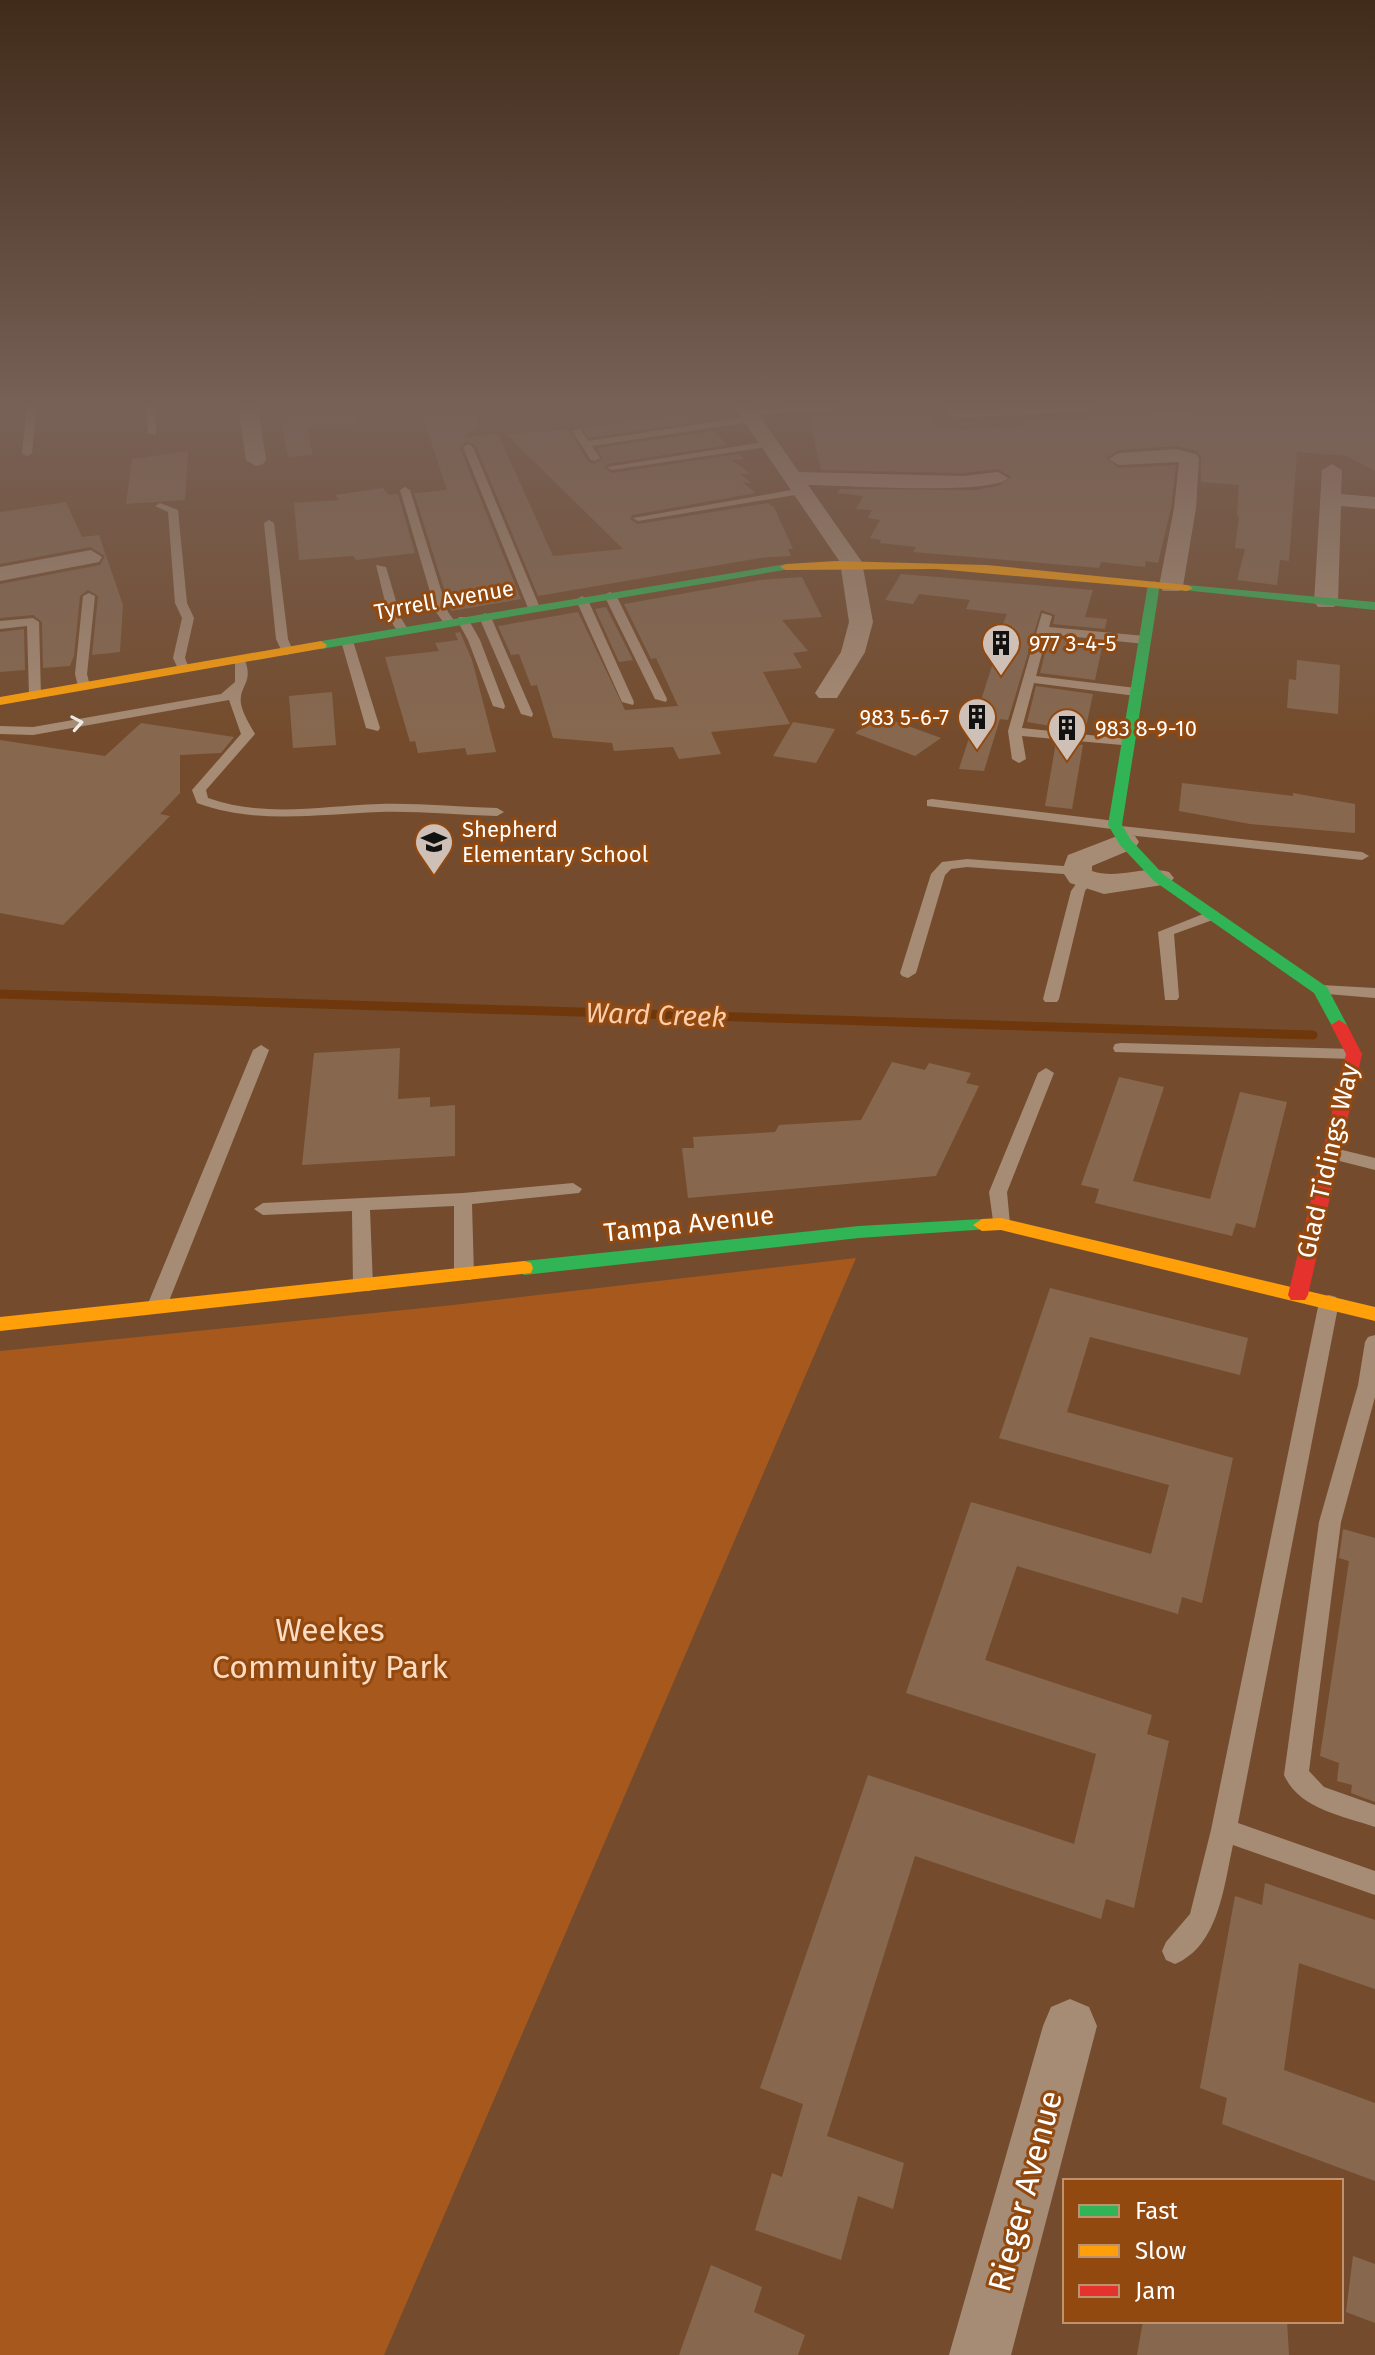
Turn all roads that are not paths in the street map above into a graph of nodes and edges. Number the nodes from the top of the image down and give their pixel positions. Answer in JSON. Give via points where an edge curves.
{"nodes":[{"id":1,"x":173,"y":515,"type":"edge"},
{"id":2,"x":413,"y":515,"type":"edge"},
{"id":3,"x":496,"y":515,"type":"edge"},
{"id":4,"x":653,"y":515,"type":"edge"},
{"id":5,"x":819,"y":515,"type":"edge"},
{"id":6,"x":1183,"y":515,"type":"edge"},
{"id":7,"x":1330,"y":515,"type":"edge"},
{"id":8,"x":638,"y":518,"type":"dead end"},
{"id":9,"x":269,"y":523,"type":"dead end"},
{"id":10,"x":91,"y":557,"type":"dead end"},
{"id":11,"x":851,"y":562,"type":"junction"},
{"id":12,"x":380,"y":567,"type":"dead end"},
{"id":13,"x":0,"y":574,"type":"edge"},
{"id":14,"x":1162,"y":585,"type":"junction"},
{"id":15,"x":610,"y":595,"type":"junction"},
{"id":16,"x":89,"y":596,"type":"dead end"},
{"id":17,"x":582,"y":600,"type":"junction"},
{"id":18,"x":1326,"y":602,"type":"junction"},
{"id":19,"x":1375,"y":606,"type":"edge"},
{"id":20,"x":534,"y":608,"type":"junction"},
{"id":21,"x":1046,"y":616,"type":"dead end"},
{"id":22,"x":485,"y":617,"type":"junction"},
{"id":23,"x":457,"y":622,"type":"junction"},
{"id":24,"x":0,"y":625,"type":"edge"},
{"id":25,"x":1042,"y":630,"type":"junction"},
{"id":26,"x":403,"y":631,"type":"junction"},
{"id":27,"x":1145,"y":640,"type":"junction"},
{"id":28,"x":347,"y":641,"type":"junction"},
{"id":29,"x":287,"y":651,"type":"junction"},
{"id":30,"x":239,"y":659,"type":"junction"},
{"id":31,"x":183,"y":668,"type":"junction"},
{"id":32,"x":1028,"y":679,"type":"junction"},
{"id":33,"x":84,"y":686,"type":"junction"},
{"id":34,"x":1136,"y":692,"type":"junction"},
{"id":35,"x":828,"y":693,"type":"dead end"},
{"id":36,"x":235,"y":694,"type":"junction"},
{"id":37,"x":35,"y":695,"type":"junction"},
{"id":38,"x":661,"y":699,"type":"dead end"},
{"id":39,"x":0,"y":701,"type":"edge"},
{"id":40,"x":628,"y":702,"type":"dead end"},
{"id":41,"x":499,"y":706,"type":"dead end"},
{"id":42,"x":527,"y":714,"type":"dead end"},
{"id":43,"x":373,"y":728,"type":"dead end"},
{"id":44,"x":0,"y":730,"type":"edge"},
{"id":45,"x":1015,"y":731,"type":"junction"},
{"id":46,"x":1128,"y":743,"type":"junction"},
{"id":47,"x":1019,"y":759,"type":"dead end"},
{"id":48,"x":932,"y":803,"type":"dead end"},
{"id":49,"x":497,"y":812,"type":"dead end"},
{"id":50,"x":1119,"y":833,"type":"junction"},
{"id":51,"x":1362,"y":856,"type":"dead end"},
{"id":52,"x":1081,"y":876,"type":"junction"},
{"id":53,"x":1159,"y":878,"type":"junction"},
{"id":54,"x":1213,"y":915,"type":"junction"},
{"id":55,"x":908,"y":973,"type":"dead end"},
{"id":56,"x":1321,"y":990,"type":"junction"},
{"id":57,"x":1375,"y":993,"type":"edge"},
{"id":58,"x":1171,"y":997,"type":"dead end"},
{"id":59,"x":1051,"y":999,"type":"dead end"},
{"id":60,"x":1121,"y":1048,"type":"dead end"},
{"id":61,"x":261,"y":1050,"type":"dead end"},
{"id":62,"x":1364,"y":1055,"type":"edge"},
{"id":63,"x":1046,"y":1073,"type":"dead end"},
{"id":64,"x":1330,"y":1153,"type":"junction"},
{"id":65,"x":1375,"y":1164,"type":"edge"},
{"id":66,"x":573,"y":1189,"type":"dead end"},
{"id":67,"x":463,"y":1199,"type":"junction"},
{"id":68,"x":361,"y":1204,"type":"junction"},
{"id":69,"x":263,"y":1209,"type":"dead end"},
{"id":70,"x":1001,"y":1224,"type":"junction"},
{"id":71,"x":464,"y":1275,"type":"junction"},
{"id":72,"x":363,"y":1286,"type":"junction"},
{"id":73,"x":1298,"y":1295,"type":"junction"},
{"id":74,"x":1329,"y":1302,"type":"junction"},
{"id":75,"x":157,"y":1306,"type":"junction"},
{"id":76,"x":1375,"y":1314,"type":"edge"},
{"id":77,"x":0,"y":1324,"type":"edge"},
{"id":78,"x":1375,"y":1342,"type":"edge"},
{"id":79,"x":1375,"y":1816,"type":"edge"},
{"id":80,"x":1224,"y":1830,"type":"junction"},
{"id":81,"x":1375,"y":1883,"type":"edge"},
{"id":82,"x":1175,"y":1951,"type":"dead end"},
{"id":83,"x":1070,"y":2026,"type":"dead end"},
{"id":84,"x":980,"y":2355,"type":"edge"}],
"edges":[{"from":1,"to":31,"type":"lane","via":[[181,603],[188,618],[179,658]]},
{"from":2,"to":23,"type":"lane","via":[[442,612]]},
{"from":3,"to":20,"type":"lane"},
{"from":4,"to":8,"type":"lane"},
{"from":5,"to":11,"type":"street"},
{"from":6,"to":14,"type":"street"},
{"from":7,"to":18,"type":"street"},
{"from":9,"to":29,"type":"lane"},
{"from":10,"to":13,"type":"street"},
{"from":11,"to":14,"type":"street","name":"Tyrrell Avenue","via":[[934,563]]},
{"from":11,"to":15,"type":"street","name":"Tyrrell Avenue","via":[[760,569]]},
{"from":11,"to":35,"type":"street","via":[[861,622],[853,652]]},
{"from":12,"to":26,"type":"lane"},
{"from":14,"to":18,"type":"street","name":"Tyrrell Avenue"},
{"from":14,"to":27,"type":"street"},
{"from":15,"to":17,"type":"street","name":"Tyrrell Avenue"},
{"from":15,"to":38,"type":"lane"},
{"from":16,"to":33,"type":"lane"},
{"from":17,"to":20,"type":"street","name":"Tyrrell Avenue"},
{"from":17,"to":40,"type":"lane"},
{"from":18,"to":19,"type":"street","name":"Tyrrell Avenue"},
{"from":20,"to":22,"type":"street","name":"Tyrrell Avenue"},
{"from":21,"to":25,"type":"lane"},
{"from":22,"to":23,"type":"street","name":"Tyrrell Avenue"},
{"from":22,"to":42,"type":"lane"},
{"from":23,"to":26,"type":"street","name":"Tyrrell Avenue"},
{"from":23,"to":41,"type":"lane","via":[[474,640]]},
{"from":24,"to":37,"type":"lane","via":[[33,622]]},
{"from":25,"to":27,"type":"lane"},
{"from":25,"to":32,"type":"lane"},
{"from":26,"to":28,"type":"street","name":"Tyrrell Avenue"},
{"from":27,"to":34,"type":"street"},
{"from":28,"to":29,"type":"street","name":"Tyrrell Avenue"},
{"from":28,"to":43,"type":"lane"},
{"from":29,"to":30,"type":"street","name":"Tyrrell Avenue"},
{"from":30,"to":31,"type":"street","name":"Tyrrell Avenue"},
{"from":30,"to":36,"type":"lane","via":[[243,678]]},
{"from":31,"to":33,"type":"street","name":"Tyrrell Avenue"},
{"from":32,"to":34,"type":"lane"},
{"from":32,"to":45,"type":"lane"},
{"from":33,"to":37,"type":"street","name":"Tyrrell Avenue"},
{"from":34,"to":46,"type":"street"},
{"from":44,"to":36,"type":"lane","one_way":true,"via":[[33,731]]},
{"from":36,"to":49,"type":"lane","via":[[248,734],[199,790],[202,800],[218,807],[315,814],[383,808]]},
{"from":37,"to":39,"type":"street","name":"Tyrrell Avenue"},
{"from":45,"to":46,"type":"lane"},
{"from":45,"to":47,"type":"lane"},
{"from":46,"to":50,"type":"street"},
{"from":48,"to":50,"type":"lane"},
{"from":50,"to":51,"type":"lane"},
{"from":50,"to":52,"type":"street","via":[[1078,861]]},
{"from":50,"to":53,"type":"street","name":"Glad Tidings Way"},
{"from":52,"to":53,"type":"street","via":[[1104,885]]},
{"from":52,"to":55,"type":"lane","via":[[947,865],[938,874]]},
{"from":52,"to":59,"type":"lane"},
{"from":53,"to":54,"type":"street","name":"Glad Tidings Way"},
{"from":54,"to":56,"type":"street","name":"Glad Tidings Way"},
{"from":54,"to":58,"type":"lane","via":[[1166,932]]},
{"from":56,"to":57,"type":"lane"},
{"from":56,"to":62,"type":"street","name":"Glad Tidings Way"},
{"from":60,"to":62,"type":"lane"},
{"from":61,"to":75,"type":"lane"},
{"from":62,"to":64,"type":"street","name":"Glad Tidings Way"},
{"from":63,"to":70,"type":"lane","via":[[998,1192]]},
{"from":64,"to":65,"type":"lane"},
{"from":64,"to":73,"type":"street","name":"Glad Tidings Way"},
{"from":66,"to":67,"type":"lane"},
{"from":67,"to":68,"type":"lane"},
{"from":67,"to":71,"type":"lane"},
{"from":68,"to":69,"type":"lane"},
{"from":68,"to":72,"type":"lane"},
{"from":70,"to":71,"type":"street","name":"Tampa Avenue","via":[[859,1232]]},
{"from":70,"to":73,"type":"street","name":"Tampa Avenue"},
{"from":71,"to":72,"type":"street","name":"Tampa Avenue"},
{"from":72,"to":75,"type":"street","name":"Tampa Avenue"},
{"from":73,"to":74,"type":"street","name":"Tampa Avenue"},
{"from":74,"to":76,"type":"street","name":"Tampa Avenue"},
{"from":74,"to":80,"type":"lane"},
{"from":75,"to":77,"type":"street","name":"Tampa Avenue"},
{"from":78,"to":79,"type":"lane","via":[[1330,1522],[1296,1775],[1316,1795]]},
{"from":80,"to":81,"type":"lane"},
{"from":80,"to":82,"type":"lane","via":[[1202,1920]]},
{"from":83,"to":84,"type":"street","name":"Rieger Avenue"}]}
